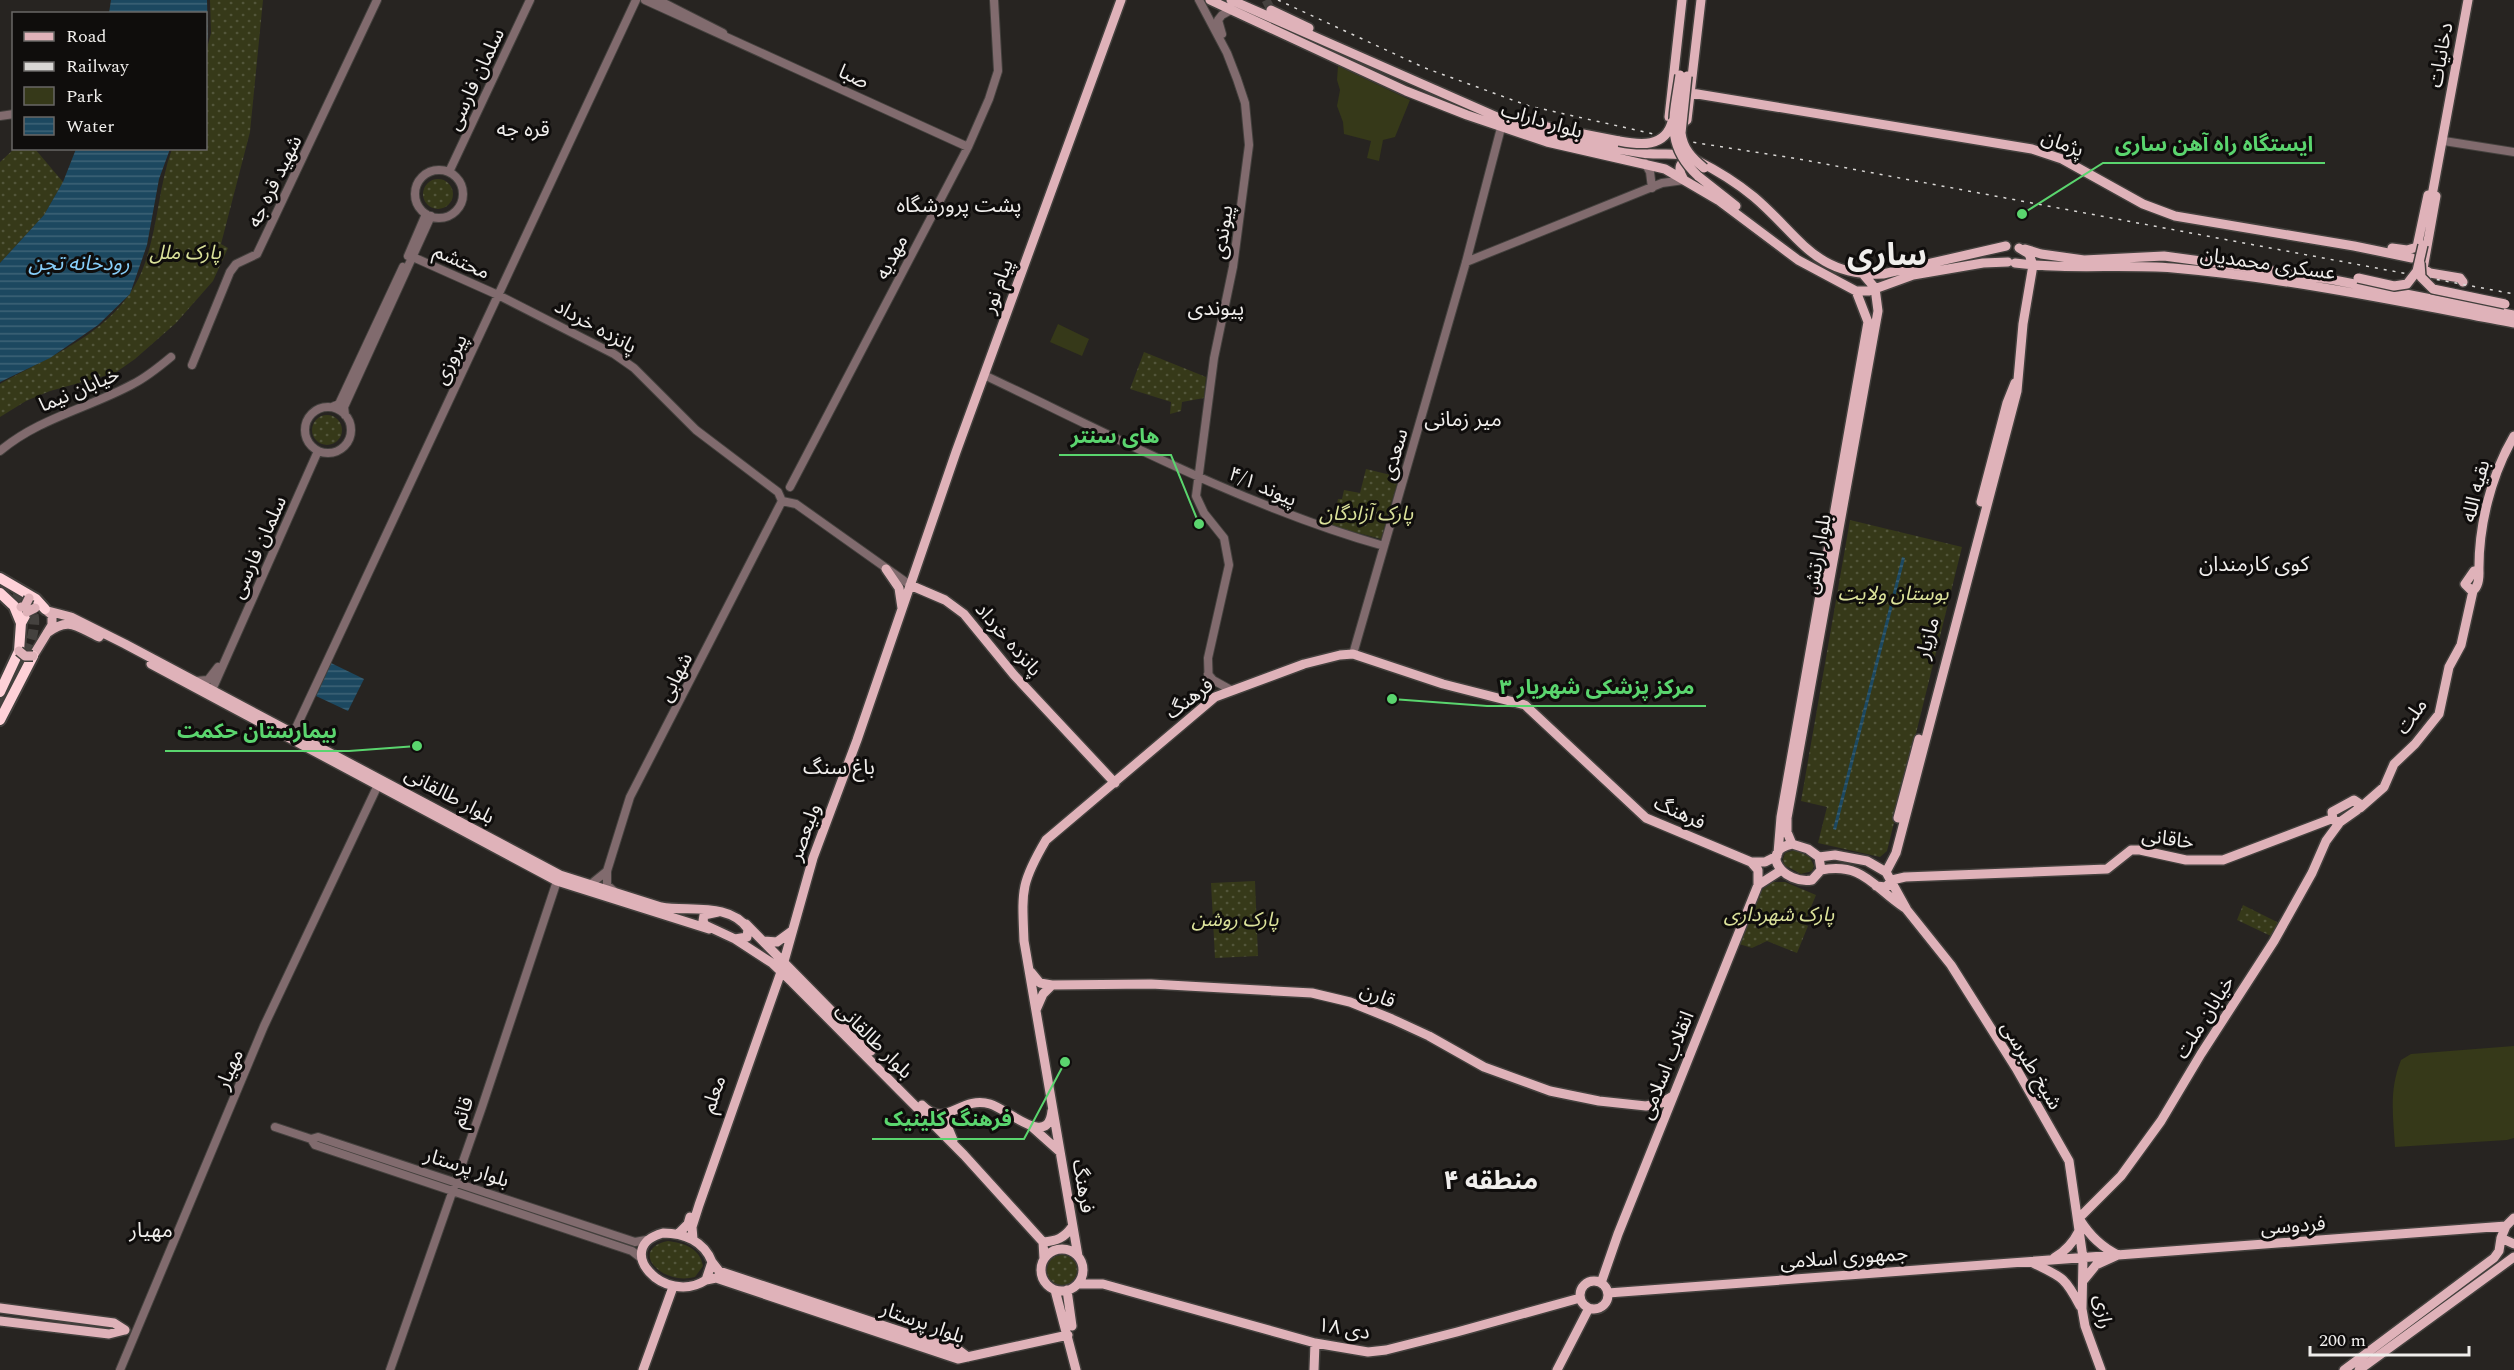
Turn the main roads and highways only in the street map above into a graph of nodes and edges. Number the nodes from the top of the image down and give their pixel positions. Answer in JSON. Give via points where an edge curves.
{"nodes":[{"id":1,"x":1121,"y":0,"type":"edge"},
{"id":2,"x":1210,"y":0,"type":"edge"},
{"id":3,"x":1682,"y":0,"type":"edge"},
{"id":4,"x":1688,"y":0,"type":"edge"},
{"id":5,"x":1695,"y":0,"type":"edge"},
{"id":6,"x":1701,"y":0,"type":"edge"},
{"id":7,"x":2468,"y":0,"type":"edge"},
{"id":8,"x":1231,"y":5,"type":"edge"},
{"id":9,"x":1271,"y":10,"type":"tunnel mouth"},
{"id":10,"x":1332,"y":45,"type":"junction"},
{"id":11,"x":1683,"y":76,"type":"junction"},
{"id":12,"x":1409,"y":77,"type":"junction"},
{"id":13,"x":1437,"y":89,"type":"junction"},
{"id":14,"x":1673,"y":90,"type":"junction"},
{"id":15,"x":1406,"y":91,"type":"junction"},
{"id":16,"x":1690,"y":93,"type":"junction"},
{"id":17,"x":1455,"y":98,"type":"junction"},
{"id":18,"x":1432,"y":102,"type":"junction"},
{"id":19,"x":1675,"y":114,"type":"junction"},
{"id":20,"x":2447,"y":116,"type":"junction"},
{"id":21,"x":2440,"y":152,"type":"junction"},
{"id":22,"x":1667,"y":154,"type":"junction"},
{"id":23,"x":1691,"y":157,"type":"junction"},
{"id":24,"x":1665,"y":169,"type":"junction"},
{"id":25,"x":1684,"y":179,"type":"junction"},
{"id":26,"x":2006,"y":246,"type":"junction"},
{"id":27,"x":2359,"y":247,"type":"junction"},
{"id":28,"x":2018,"y":248,"type":"junction"},
{"id":29,"x":1813,"y":256,"type":"junction"},
{"id":30,"x":2012,"y":263,"type":"junction"},
{"id":31,"x":2418,"y":263,"type":"junction"},
{"id":32,"x":1807,"y":265,"type":"junction"},
{"id":33,"x":2034,"y":265,"type":"junction"},
{"id":34,"x":2282,"y":272,"type":"junction"},
{"id":35,"x":1859,"y":274,"type":"junction"},
{"id":36,"x":2032,"y":280,"type":"junction"},
{"id":37,"x":2300,"y":280,"type":"junction"},
{"id":38,"x":2334,"y":280,"type":"junction"},
{"id":39,"x":1893,"y":281,"type":"junction"},
{"id":40,"x":2463,"y":282,"type":"dead end"},
{"id":41,"x":1875,"y":288,"type":"junction"},
{"id":42,"x":1854,"y":290,"type":"junction"},
{"id":43,"x":2438,"y":297,"type":"dead end"},
{"id":44,"x":2471,"y":303,"type":"dead end"},
{"id":45,"x":2509,"y":305,"type":"edge"},
{"id":46,"x":1878,"y":311,"type":"junction"},
{"id":47,"x":2514,"y":313,"type":"edge"},
{"id":48,"x":2514,"y":323,"type":"edge"},
{"id":49,"x":2514,"y":435,"type":"edge"},
{"id":50,"x":1848,"y":464,"type":"junction"},
{"id":51,"x":886,"y":569,"type":"road end"},
{"id":52,"x":915,"y":571,"type":"junction"},
{"id":53,"x":0,"y":578,"type":"edge"},
{"id":54,"x":910,"y":585,"type":"junction"},
{"id":55,"x":2471,"y":590,"type":"joint"},
{"id":56,"x":925,"y":591,"type":"junction"},
{"id":57,"x":0,"y":593,"type":"edge"},
{"id":58,"x":26,"y":595,"type":"junction"},
{"id":59,"x":903,"y":607,"type":"junction"},
{"id":60,"x":31,"y":609,"type":"junction"},
{"id":61,"x":47,"y":633,"type":"junction"},
{"id":62,"x":23,"y":659,"type":"junction"},
{"id":63,"x":1937,"y":684,"type":"junction"},
{"id":64,"x":208,"y":691,"type":"junction"},
{"id":65,"x":0,"y":692,"type":"edge"},
{"id":66,"x":0,"y":720,"type":"edge"},
{"id":67,"x":1801,"y":720,"type":"junction"},
{"id":68,"x":351,"y":767,"type":"junction"},
{"id":69,"x":1115,"y":783,"type":"junction"},
{"id":70,"x":2336,"y":820,"type":"junction"},
{"id":71,"x":1792,"y":844,"type":"junction"},
{"id":72,"x":1777,"y":855,"type":"junction"},
{"id":73,"x":1819,"y":857,"type":"junction"},
{"id":74,"x":1751,"y":862,"type":"junction"},
{"id":75,"x":1872,"y":864,"type":"junction"},
{"id":76,"x":1821,"y":870,"type":"junction"},
{"id":77,"x":1780,"y":872,"type":"junction"},
{"id":78,"x":1889,"y":876,"type":"junction"},
{"id":79,"x":1758,"y":885,"type":"junction"},
{"id":80,"x":1876,"y":886,"type":"junction"},
{"id":81,"x":683,"y":909,"type":"junction"},
{"id":82,"x":1907,"y":910,"type":"junction"},
{"id":83,"x":718,"y":912,"type":"junction"},
{"id":84,"x":686,"y":922,"type":"junction"},
{"id":85,"x":744,"y":923,"type":"junction"},
{"id":86,"x":712,"y":930,"type":"junction"},
{"id":87,"x":792,"y":931,"type":"junction"},
{"id":88,"x":735,"y":939,"type":"junction"},
{"id":89,"x":764,"y":941,"type":"junction"},
{"id":90,"x":772,"y":963,"type":"junction"},
{"id":91,"x":782,"y":967,"type":"junction"},
{"id":92,"x":1030,"y":971,"type":"junction"},
{"id":93,"x":794,"y":978,"type":"junction"},
{"id":94,"x":1052,"y":985,"type":"junction"},
{"id":95,"x":773,"y":991,"type":"junction"},
{"id":96,"x":1035,"y":1014,"type":"junction"},
{"id":97,"x":1673,"y":1096,"type":"junction"},
{"id":98,"x":1053,"y":1106,"type":"junction"},
{"id":99,"x":951,"y":1112,"type":"junction"},
{"id":100,"x":1032,"y":1127,"type":"junction"},
{"id":101,"x":1060,"y":1152,"type":"junction"},
{"id":102,"x":964,"y":1155,"type":"junction"},
{"id":103,"x":2079,"y":1218,"type":"junction"},
{"id":104,"x":2514,"y":1218,"type":"edge"},
{"id":105,"x":2506,"y":1226,"type":"junction"},
{"id":106,"x":1072,"y":1227,"type":"junction"},
{"id":107,"x":2080,"y":1229,"type":"junction"},
{"id":108,"x":678,"y":1234,"type":"junction"},
{"id":109,"x":2502,"y":1238,"type":"junction"},
{"id":110,"x":693,"y":1239,"type":"junction"},
{"id":111,"x":1043,"y":1242,"type":"junction"},
{"id":112,"x":2514,"y":1244,"type":"edge"},
{"id":113,"x":2118,"y":1255,"type":"junction"},
{"id":114,"x":1078,"y":1256,"type":"junction"},
{"id":115,"x":2514,"y":1257,"type":"edge"},
{"id":116,"x":2083,"y":1258,"type":"junction"},
{"id":117,"x":1044,"y":1259,"type":"junction"},
{"id":118,"x":2050,"y":1260,"type":"junction"},
{"id":119,"x":712,"y":1262,"type":"junction"},
{"id":120,"x":2031,"y":1262,"type":"junction"},
{"id":121,"x":1084,"y":1270,"type":"junction"},
{"id":122,"x":706,"y":1280,"type":"junction"},
{"id":123,"x":1601,"y":1283,"type":"junction"},
{"id":124,"x":2082,"y":1283,"type":"junction"},
{"id":125,"x":1078,"y":1284,"type":"junction"},
{"id":126,"x":1103,"y":1284,"type":"junction"},
{"id":127,"x":673,"y":1287,"type":"junction"},
{"id":128,"x":1055,"y":1290,"type":"junction"},
{"id":129,"x":1067,"y":1290,"type":"junction"},
{"id":130,"x":1608,"y":1293,"type":"junction"},
{"id":131,"x":782,"y":1296,"type":"junction"},
{"id":132,"x":1580,"y":1298,"type":"junction"},
{"id":133,"x":0,"y":1308,"type":"edge"},
{"id":134,"x":1589,"y":1308,"type":"junction"},
{"id":135,"x":2082,"y":1309,"type":"junction"},
{"id":136,"x":0,"y":1321,"type":"edge"},
{"id":137,"x":1068,"y":1335,"type":"junction"},
{"id":138,"x":1315,"y":1343,"type":"junction"},
{"id":139,"x":643,"y":1370,"type":"edge"},
{"id":140,"x":1078,"y":1370,"type":"edge"},
{"id":141,"x":1314,"y":1370,"type":"edge"},
{"id":142,"x":1557,"y":1370,"type":"edge"},
{"id":143,"x":2101,"y":1370,"type":"edge"},
{"id":144,"x":2344,"y":1370,"type":"edge"},
{"id":145,"x":2359,"y":1370,"type":"edge"}],
"edges":[{"from":1,"to":52,"type":"main road","name":"پیام نور"},
{"from":2,"to":8,"type":"main road","name":"بلوار داراب"},
{"from":3,"to":14,"type":"main road"},
{"from":4,"to":11,"type":"main road"},
{"from":5,"to":11,"type":"main road"},
{"from":6,"to":16,"type":"main road"},
{"from":7,"to":20,"type":"main road","name":"دخانیات"},
{"from":8,"to":10,"type":"main road","name":"بلوار داراب"},
{"from":8,"to":15,"type":"main road","name":"بلوار داراب"},
{"from":9,"to":10,"type":"main road","via":[[1314,31]]},
{"from":10,"to":12,"type":"main road","name":"بلوار داراب"},
{"from":11,"to":19,"type":"main road","bridge":true},
{"from":11,"to":29,"type":"main road","bridge":true,"via":[[1682,143],[1695,161],[1749,200]]},
{"from":12,"to":13,"type":"main road","name":"بلوار داراب"},
{"from":12,"to":15,"type":"main road","via":[[1413,86]]},
{"from":13,"to":17,"type":"main road","name":"بلوار داراب"},
{"from":13,"to":18,"type":"main road","via":[[1428,93]]},
{"from":14,"to":16,"type":"main road","name":"پژمان"},
{"from":14,"to":16,"type":"main road","via":[[1669,117],[1674,125],[1687,120]]},
{"from":15,"to":18,"type":"main road","name":"بلوار داراب"},
{"from":16,"to":27,"type":"main road","name":"پژمان","via":[[2032,149],[2062,159],[2158,211]]},
{"from":17,"to":19,"type":"main road","bridge":true,"via":[[1535,124],[1641,146],[1656,142],[1670,130]]},
{"from":17,"to":22,"type":"main road","name":"بلوار داراب","via":[[1504,120],[1549,134],[1643,153]]},
{"from":18,"to":24,"type":"main road","name":"بلوار داراب","via":[[1501,128]]},
{"from":19,"to":32,"type":"main road","bridge":true,"via":[[1678,154],[1698,176]]},
{"from":20,"to":21,"type":"main road","name":"دخانیات"},
{"from":20,"to":21,"type":"main road","name":"دخانیات"},
{"from":21,"to":27,"type":"main road","via":[[2432,170],[2417,247]]},
{"from":21,"to":31,"type":"main road","name":"دخانیات","bridge":true},
{"from":21,"to":31,"type":"main road","via":[[2442,163]]},
{"from":22,"to":23,"type":"main road","name":"بلوار داراب"},
{"from":22,"to":24,"type":"main road","via":[[1672,164]]},
{"from":23,"to":25,"type":"main road","via":[[1680,165]]},
{"from":23,"to":29,"type":"main road","name":"بلوار داراب","via":[[1753,196]]},
{"from":24,"to":25,"type":"main road","name":"بلوار داراب"},
{"from":25,"to":32,"type":"main road","name":"بلوار داراب"},
{"from":26,"to":28,"type":"main road"},
{"from":26,"to":30,"type":"main road","via":[[2002,255]]},
{"from":26,"to":35,"type":"main road","via":[[1882,274]]},
{"from":27,"to":31,"type":"main road","name":"پژمان"},
{"from":28,"to":30,"type":"main road","via":[[2020,257]]},
{"from":28,"to":33,"type":"main road","via":[[2029,254]]},
{"from":28,"to":34,"type":"main road","name":"عسکری محمدیان","via":[[2063,258],[2164,256]]},
{"from":29,"to":35,"type":"main road","name":"بلوار داراب"},
{"from":30,"to":33,"type":"main road","name":"عسکری محمدیان"},
{"from":30,"to":36,"type":"main road","via":[[2025,269]]},
{"from":30,"to":39,"type":"main road","name":"عسکری محمدیان","via":[[1970,265]]},
{"from":31,"to":34,"type":"main road","bridge":true,"via":[[2414,277],[2401,286],[2320,272]]},
{"from":31,"to":40,"type":"main road","name":"پژمان","via":[[2430,273]]},
{"from":31,"to":45,"type":"main road","bridge":true,"via":[[2421,277],[2433,290]]},
{"from":32,"to":42,"type":"main road","name":"بلوار داراب"},
{"from":33,"to":36,"type":"main road","name":"مازیار"},
{"from":33,"to":37,"type":"main road","name":"عسکری محمدیان","via":[[2174,268]]},
{"from":34,"to":37,"type":"main road","name":"عسکری محمدیان"},
{"from":35,"to":41,"type":"main road"},
{"from":35,"to":42,"type":"main road"},
{"from":36,"to":63,"type":"main road","name":"مازیار","via":[[2018,378]]},
{"from":37,"to":38,"type":"main road","name":"عسکری محمدیان"},
{"from":37,"to":48,"type":"main road","name":"عسکری محمدیان"},
{"from":38,"to":43,"type":"main road"},
{"from":38,"to":47,"type":"main road","name":"عسکری محمدیان"},
{"from":39,"to":41,"type":"main road","name":"عسکری محمدیان"},
{"from":39,"to":46,"type":"main road"},
{"from":41,"to":42,"type":"main road","name":"عسکری محمدیان"},
{"from":41,"to":46,"type":"main road","name":"بلوار ارتش"},
{"from":42,"to":50,"type":"main road","name":"بلوار ارتش","via":[[1868,322]]},
{"from":44,"to":47,"type":"main road"},
{"from":46,"to":50,"type":"main road","name":"بلوار ارتش"},
{"from":49,"to":55,"type":"main road","name":"بقیه الله","via":[[2500,459],[2492,485],[2475,574],[2478,584]]},
{"from":50,"to":67,"type":"main road","name":"بلوار ارتش"},
{"from":51,"to":59,"type":"main road","via":[[899,588]]},
{"from":52,"to":54,"type":"main road","name":"پیام نور"},
{"from":52,"to":56,"type":"main road"},
{"from":53,"to":58,"type":"highway"},
{"from":54,"to":56,"type":"main road","name":"پانزده خرداد"},
{"from":54,"to":59,"type":"main road","name":"ولیعصر"},
{"from":55,"to":70,"type":"main road","name":"ملت","via":[[2461,645],[2449,668],[2439,714],[2394,764],[2384,787]]},
{"from":56,"to":59,"type":"main road"},
{"from":56,"to":69,"type":"main road","name":"پانزده خرداد","via":[[964,614],[1014,675]]},
{"from":57,"to":60,"type":"highway"},
{"from":58,"to":60,"type":"main road","bridge":true,"via":[[25,606]]},
{"from":58,"to":60,"type":"highway","via":[[36,599]]},
{"from":59,"to":87,"type":"main road","name":"ولیعصر","via":[[810,866]]},
{"from":60,"to":61,"type":"main road","via":[[52,615]]},
{"from":60,"to":62,"type":"highway","via":[[21,623]]},
{"from":60,"to":64,"type":"main road","name":"بلوار طالقانی","via":[[60,612],[76,619]]},
{"from":61,"to":62,"type":"main road"},
{"from":61,"to":64,"type":"main road","name":"بلوار طالقانی","via":[[60,624],[70,624]]},
{"from":62,"to":65,"type":"highway"},
{"from":62,"to":66,"type":"highway"},
{"from":63,"to":75,"type":"main road","name":"مازیار","via":[[1890,853],[1886,860]]},
{"from":63,"to":78,"type":"main road","name":"مازیار"},
{"from":64,"to":68,"type":"main road","name":"بلوار طالقانی"},
{"from":64,"to":68,"type":"main road","name":"بلوار طالقانی","via":[[294,732]]},
{"from":67,"to":71,"type":"main road","name":"بلوار ارتش","via":[[1787,818]]},
{"from":67,"to":72,"type":"main road","name":"بلوار ارتش","via":[[1780,817]]},
{"from":68,"to":81,"type":"main road","name":"بلوار طالقانی","via":[[560,875],[661,907]]},
{"from":68,"to":84,"type":"main road","name":"بلوار طالقانی","via":[[556,881]]},
{"from":69,"to":74,"type":"main road","name":"فرهنگ","via":[[1207,704],[1231,690],[1304,664],[1353,654],[1443,684],[1525,705],[1646,818]]},
{"from":69,"to":92,"type":"main road","name":"فرهنگ","via":[[1046,840],[1028,871],[1022,896]]},
{"from":70,"to":78,"type":"main road","name":"خاقانی","via":[[2223,860],[2186,860],[2131,850],[2107,869]]},
{"from":70,"to":103,"type":"main road","name":"خیابان ملت","via":[[2274,941],[2161,1121],[2121,1176]]},
{"from":71,"to":72,"type":"main road"},
{"from":71,"to":73,"type":"main road"},
{"from":72,"to":74,"type":"main road","via":[[1765,862]]},
{"from":72,"to":77,"type":"main road"},
{"from":73,"to":75,"type":"main road","via":[[1835,855]]},
{"from":73,"to":76,"type":"main road"},
{"from":74,"to":79,"type":"main road","via":[[1758,870]]},
{"from":75,"to":78,"type":"main road"},
{"from":76,"to":77,"type":"main road","via":[[1812,880],[1805,881]]},
{"from":76,"to":80,"type":"main road","name":"شیخ طبرسی","via":[[1847,868]]},
{"from":77,"to":79,"type":"main road"},
{"from":78,"to":80,"type":"main road","name":"خاقانی","via":[[1887,887]]},
{"from":78,"to":82,"type":"main road","name":"شیخ طبرسی"},
{"from":79,"to":97,"type":"main road","name":"انقلاب اسلامی"},
{"from":80,"to":82,"type":"main road","name":"شیخ طبرسی"},
{"from":81,"to":83,"type":"main road","name":"بلوار طالقانی"},
{"from":81,"to":84,"type":"main road","via":[[694,916]]},
{"from":82,"to":103,"type":"main road","name":"شیخ طبرسی","via":[[1951,965],[2069,1161]]},
{"from":83,"to":85,"type":"main road","name":"بلوار طالقانی"},
{"from":83,"to":86,"type":"main road","via":[[704,915],[705,925]]},
{"from":84,"to":86,"type":"main road","name":"بلوار طالقانی"},
{"from":85,"to":88,"type":"main road","via":[[747,938]]},
{"from":85,"to":89,"type":"main road","name":"بلوار طالقانی"},
{"from":86,"to":88,"type":"main road","name":"بلوار طالقانی"},
{"from":87,"to":89,"type":"main road","via":[[777,942]]},
{"from":87,"to":91,"type":"main road","name":"ولیعصر"},
{"from":87,"to":93,"type":"main road"},
{"from":88,"to":90,"type":"main road","name":"بلوار طالقانی"},
{"from":89,"to":91,"type":"main road","name":"بلوار طالقانی"},
{"from":90,"to":91,"type":"main road","name":"بلوار طالقانی"},
{"from":90,"to":108,"type":"main road","name":"معلم","via":[[773,978],[688,1224]]},
{"from":91,"to":93,"type":"main road","name":"بلوار طالقانی"},
{"from":91,"to":95,"type":"main road","name":"معلم"},
{"from":92,"to":94,"type":"main road","via":[[1040,984]]},
{"from":92,"to":96,"type":"main road","name":"فرهنگ"},
{"from":93,"to":95,"type":"main road"},
{"from":93,"to":99,"type":"main road","name":"بلوار طالقانی","via":[[930,1113]]},
{"from":93,"to":102,"type":"main road","name":"بلوار طالقانی"},
{"from":94,"to":96,"type":"main road","via":[[1042,994]]},
{"from":94,"to":97,"type":"main road","name":"قارن","via":[[1151,984],[1312,993],[1350,1002],[1429,1036],[1484,1067],[1550,1090],[1646,1106]]},
{"from":95,"to":110,"type":"main road","name":"معلم","via":[[697,1210]]},
{"from":96,"to":98,"type":"main road","name":"فرهنگ"},
{"from":97,"to":123,"type":"main road","name":"انقلاب اسلامی"},
{"from":98,"to":100,"type":"main road","via":[[1049,1123],[1043,1128]]},
{"from":98,"to":101,"type":"main road","name":"فرهنگ"},
{"from":99,"to":100,"type":"main road","via":[[968,1104],[991,1104]]},
{"from":99,"to":102,"type":"main road","via":[[947,1131]]},
{"from":100,"to":101,"type":"main road"},
{"from":101,"to":106,"type":"main road","name":"فرهنگ"},
{"from":102,"to":111,"type":"main road","name":"بلوار طالقانی"},
{"from":103,"to":107,"type":"main road","name":"شیخ طبرسی"},
{"from":103,"to":113,"type":"main road","via":[[2104,1249]]},
{"from":104,"to":105,"type":"main road"},
{"from":105,"to":109,"type":"main road"},
{"from":105,"to":113,"type":"main road","name":"فردوسی"},
{"from":106,"to":111,"type":"main road","via":[[1059,1239]]},
{"from":106,"to":114,"type":"main road","name":"فرهنگ"},
{"from":107,"to":116,"type":"main road","name":"شیخ طبرسی"},
{"from":107,"to":118,"type":"main road","via":[[2064,1252]]},
{"from":108,"to":110,"type":"main road"},
{"from":108,"to":127,"type":"main road","via":[[663,1233],[646,1240],[641,1258],[650,1273]]},
{"from":109,"to":112,"type":"main road"},
{"from":109,"to":144,"type":"main road","via":[[2494,1258]]},
{"from":110,"to":119,"type":"main road","via":[[704,1246]]},
{"from":111,"to":117,"type":"main road"},
{"from":113,"to":116,"type":"main road","name":"فردوسی"},
{"from":113,"to":124,"type":"main road","via":[[2096,1266]]},
{"from":114,"to":117,"type":"main road","via":[[1060,1249]]},
{"from":114,"to":121,"type":"main road"},
{"from":115,"to":145,"type":"main road"},
{"from":116,"to":118,"type":"main road","name":"جمهوری اسلامی"},
{"from":116,"to":124,"type":"main road","name":"رازی"},
{"from":117,"to":128,"type":"main road","via":[[1042,1275]]},
{"from":118,"to":120,"type":"main road","name":"جمهوری اسلامی"},
{"from":119,"to":122,"type":"main road"},
{"from":119,"to":131,"type":"main road","name":"بلوار پرستار","via":[[719,1271]]},
{"from":120,"to":130,"type":"main road","name":"جمهوری اسلامی"},
{"from":120,"to":135,"type":"main road","via":[[2063,1278]]},
{"from":121,"to":125,"type":"main road"},
{"from":121,"to":126,"type":"main road","name":"۱۸ دی"},
{"from":122,"to":127,"type":"main road","via":[[690,1287]]},
{"from":122,"to":131,"type":"main road","name":"بلوار پرستار","via":[[716,1278]]},
{"from":123,"to":130,"type":"main road"},
{"from":123,"to":132,"type":"main road","via":[[1586,1284],[1581,1288]]},
{"from":124,"to":135,"type":"main road","name":"رازی"},
{"from":125,"to":126,"type":"main road","name":"۱۸ دی"},
{"from":125,"to":129,"type":"main road"},
{"from":126,"to":138,"type":"main road","name":"۱۸ دی"},
{"from":127,"to":139,"type":"main road"},
{"from":128,"to":129,"type":"main road"},
{"from":128,"to":137,"type":"main road"},
{"from":129,"to":140,"type":"main road"},
{"from":130,"to":134,"type":"main road","via":[[1604,1305]]},
{"from":131,"to":137,"type":"main road","name":"بلوار پرستار","via":[[968,1357]]},
{"from":132,"to":134,"type":"main road"},
{"from":132,"to":138,"type":"main road","name":"۱۸ دی","via":[[1386,1350],[1368,1352]]},
{"from":133,"to":136,"type":"main road","via":[[114,1323],[124,1330],[109,1334]]},
{"from":134,"to":142,"type":"main road"},
{"from":135,"to":143,"type":"main road","name":"رازی"},
{"from":137,"to":140,"type":"main road"},
{"from":138,"to":141,"type":"main road"}]}
